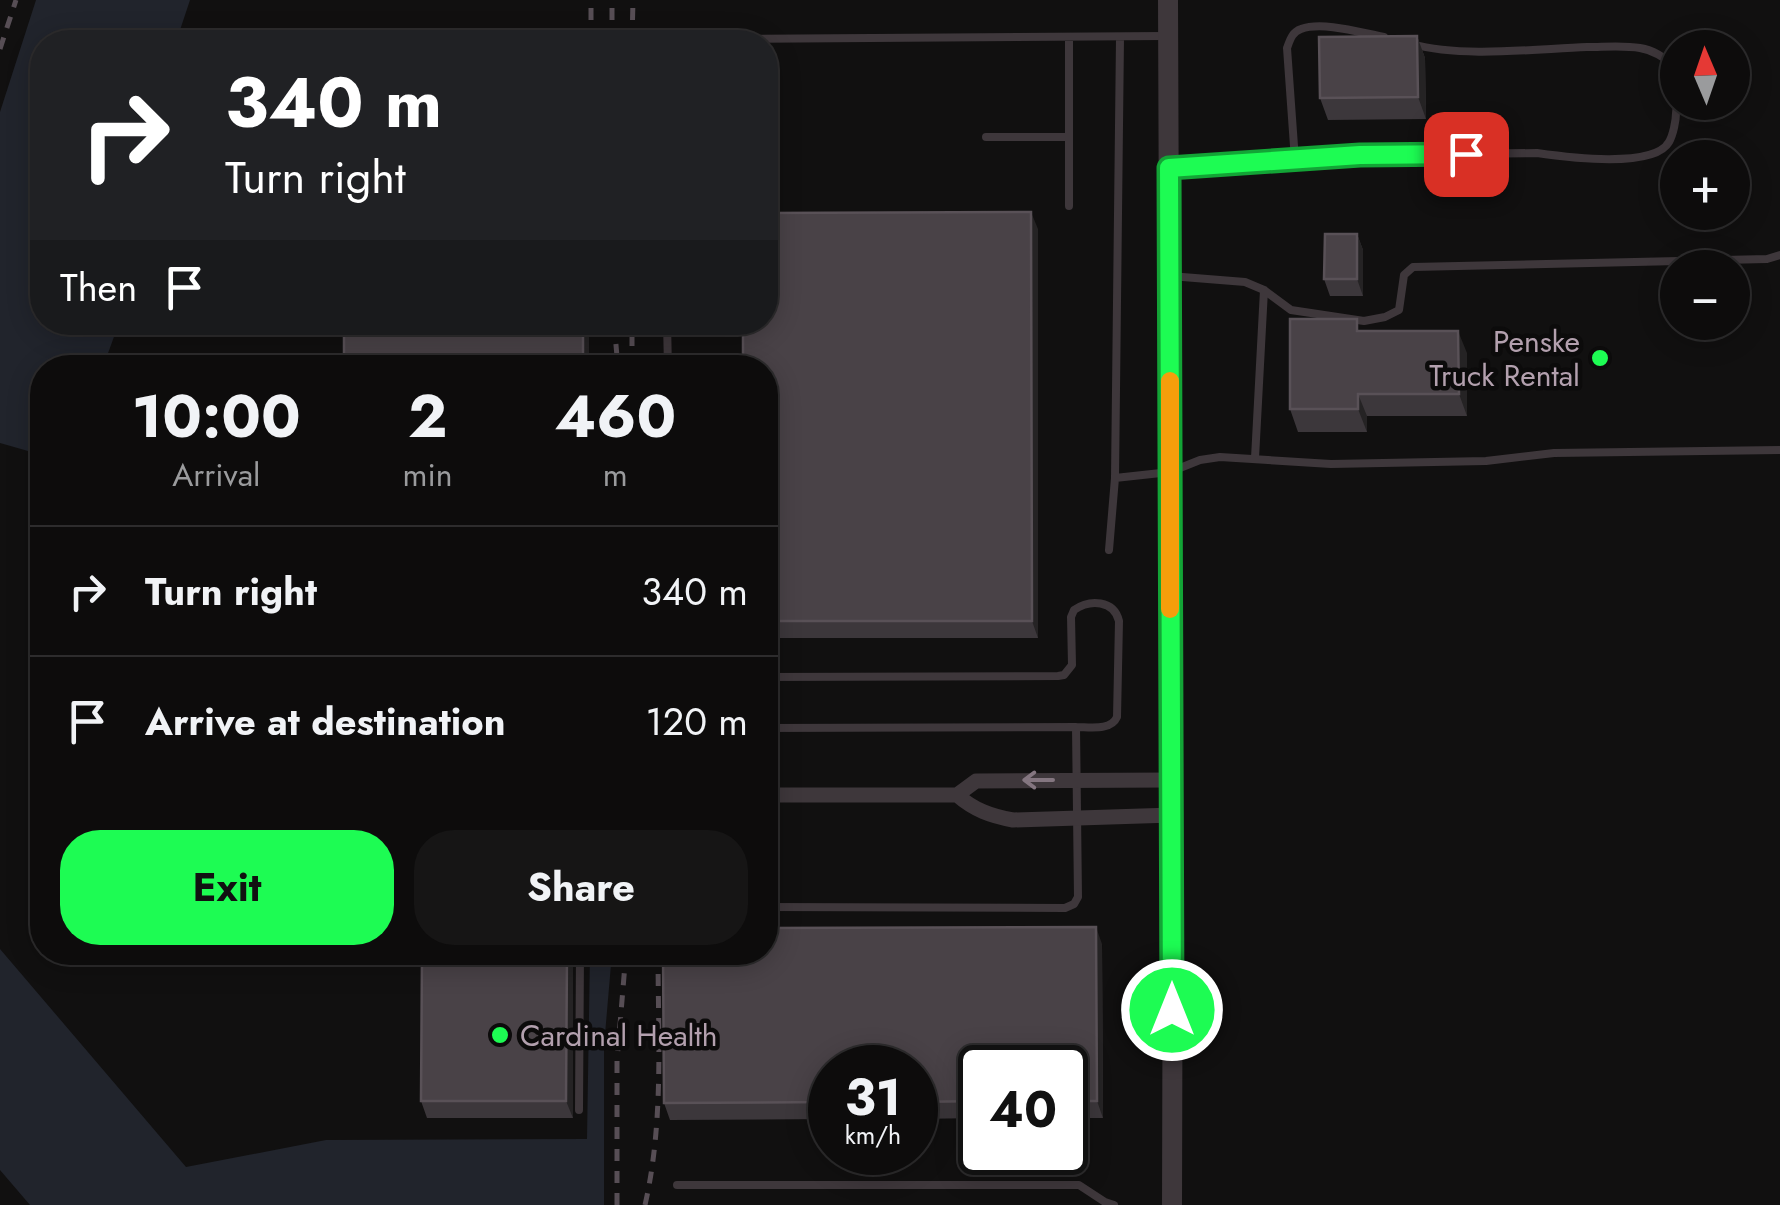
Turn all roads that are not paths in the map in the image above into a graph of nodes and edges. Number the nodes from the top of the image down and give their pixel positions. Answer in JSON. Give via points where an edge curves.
{"nodes":[{"id":1,"x":1168,"y":0,"type":"edge"},
{"id":2,"x":1168,"y":36,"type":"junction"},
{"id":3,"x":1069,"y":38,"type":"junction"},
{"id":4,"x":1120,"y":38,"type":"junction"},
{"id":5,"x":778,"y":39,"type":"edge"},
{"id":6,"x":1392,"y":39,"type":"edge"},
{"id":7,"x":1406,"y":43,"type":"edge"},
{"id":8,"x":986,"y":137,"type":"dead end"},
{"id":9,"x":1068,"y":137,"type":"junction"},
{"id":10,"x":1295,"y":160,"type":"junction"},
{"id":11,"x":1169,"y":168,"type":"junction"},
{"id":12,"x":1069,"y":206,"type":"dead end"},
{"id":13,"x":1780,"y":256,"type":"edge"},
{"id":14,"x":1169,"y":276,"type":"junction"},
{"id":15,"x":1264,"y":290,"type":"junction"},
{"id":16,"x":1780,"y":450,"type":"edge"},
{"id":17,"x":1256,"y":458,"type":"junction"},
{"id":18,"x":1170,"y":472,"type":"junction"},
{"id":19,"x":1115,"y":478,"type":"junction"},
{"id":20,"x":1110,"y":550,"type":"dead end"},
{"id":21,"x":778,"y":677,"type":"edge"},
{"id":22,"x":1076,"y":727,"type":"junction"},
{"id":23,"x":778,"y":728,"type":"edge"},
{"id":24,"x":1076,"y":780,"type":"junction"},
{"id":25,"x":1171,"y":780,"type":"junction"},
{"id":26,"x":778,"y":796,"type":"edge"},
{"id":27,"x":957,"y":796,"type":"junction"},
{"id":28,"x":1173,"y":815,"type":"junction"},
{"id":29,"x":1077,"y":818,"type":"junction"},
{"id":30,"x":778,"y":907,"type":"edge"},
{"id":31,"x":580,"y":965,"type":"edge"},
{"id":32,"x":579,"y":1110,"type":"dead end"},
{"id":33,"x":677,"y":1185,"type":"dead end"},
{"id":34,"x":1114,"y":1205,"type":"edge"},
{"id":35,"x":1172,"y":1205,"type":"edge"}],
"edges":[{"from":1,"to":2,"type":"street"},
{"from":2,"to":4,"type":"lane"},
{"from":2,"to":11,"type":"street"},
{"from":3,"to":4,"type":"lane"},
{"from":3,"to":5,"type":"lane"},
{"from":3,"to":9,"type":"lane"},
{"from":4,"to":19,"type":"lane"},
{"from":6,"to":10,"type":"lane","via":[[1320,28],[1291,36]]},
{"from":7,"to":10,"type":"lane","via":[[1440,51],[1656,52],[1672,66],[1677,84],[1669,144],[1653,156],[1634,158],[1537,153]]},
{"from":8,"to":9,"type":"lane"},
{"from":9,"to":12,"type":"lane"},
{"from":10,"to":11,"type":"lane"},
{"from":11,"to":14,"type":"street"},
{"from":13,"to":15,"type":"lane","via":[[1413,267],[1404,275],[1399,310],[1364,321],[1291,310]]},
{"from":14,"to":15,"type":"lane","via":[[1245,282]]},
{"from":14,"to":18,"type":"street"},
{"from":15,"to":17,"type":"lane"},
{"from":16,"to":17,"type":"lane","via":[[1351,464]]},
{"from":17,"to":18,"type":"lane","via":[[1200,460]]},
{"from":18,"to":19,"type":"lane"},
{"from":18,"to":25,"type":"street"},
{"from":19,"to":20,"type":"lane"},
{"from":21,"to":22,"type":"lane","via":[[1064,675],[1072,665],[1074,610],[1102,603],[1120,621],[1117,717],[1108,726]]},
{"from":22,"to":23,"type":"lane"},
{"from":22,"to":24,"type":"lane"},
{"from":24,"to":25,"type":"street"},
{"from":24,"to":27,"type":"street","one_way":true,"via":[[976,780]]},
{"from":24,"to":29,"type":"lane"},
{"from":25,"to":28,"type":"street"},
{"from":26,"to":27,"type":"street"},
{"from":27,"to":29,"type":"street","via":[[990,816]]},
{"from":28,"to":29,"type":"street"},
{"from":28,"to":35,"type":"street"},
{"from":29,"to":30,"type":"lane","via":[[1078,897],[1065,908]]},
{"from":31,"to":32,"type":"lane"},
{"from":33,"to":34,"type":"lane","via":[[1079,1185]]}]}
